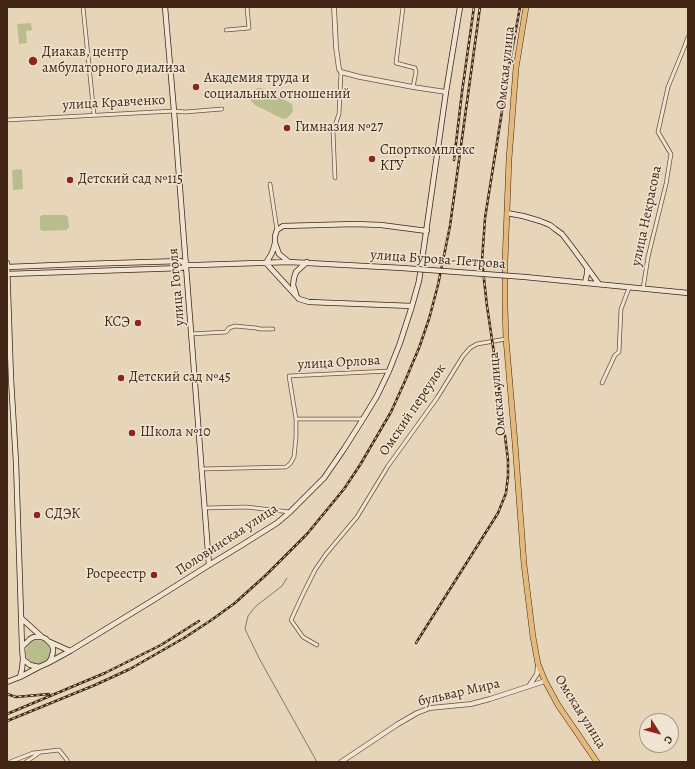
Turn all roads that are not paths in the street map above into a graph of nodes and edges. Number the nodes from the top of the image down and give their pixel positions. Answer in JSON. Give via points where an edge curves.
{"nodes":[{"id":1,"x":83,"y":7,"type":"edge"},
{"id":2,"x":165,"y":7,"type":"edge"},
{"id":3,"x":247,"y":7,"type":"edge"},
{"id":4,"x":334,"y":7,"type":"edge"},
{"id":5,"x":403,"y":7,"type":"edge"},
{"id":6,"x":460,"y":7,"type":"edge"},
{"id":7,"x":526,"y":7,"type":"edge"},
{"id":8,"x":226,"y":30,"type":"dead end"},
{"id":9,"x":688,"y":37,"type":"edge"},
{"id":10,"x":340,"y":70,"type":"junction"},
{"id":11,"x":413,"y":88,"type":"junction"},
{"id":12,"x":446,"y":92,"type":"junction"},
{"id":13,"x":222,"y":109,"type":"dead end"},
{"id":14,"x":174,"y":111,"type":"junction"},
{"id":15,"x":94,"y":115,"type":"junction"},
{"id":16,"x":7,"y":120,"type":"edge"},
{"id":17,"x":335,"y":178,"type":"dead end"},
{"id":18,"x":270,"y":184,"type":"dead end"},
{"id":19,"x":507,"y":213,"type":"junction"},
{"id":20,"x":277,"y":230,"type":"junction"},
{"id":21,"x":427,"y":231,"type":"junction"},
{"id":22,"x":275,"y":243,"type":"junction"},
{"id":23,"x":288,"y":262,"type":"junction"},
{"id":24,"x":307,"y":262,"type":"junction"},
{"id":25,"x":7,"y":263,"type":"edge"},
{"id":26,"x":266,"y":263,"type":"junction"},
{"id":27,"x":186,"y":265,"type":"junction"},
{"id":28,"x":7,"y":267,"type":"edge"},
{"id":29,"x":587,"y":269,"type":"junction"},
{"id":30,"x":7,"y":274,"type":"edge"},
{"id":31,"x":584,"y":283,"type":"junction"},
{"id":32,"x":599,"y":284,"type":"junction"},
{"id":33,"x":629,"y":288,"type":"junction"},
{"id":34,"x":643,"y":289,"type":"junction"},
{"id":35,"x":688,"y":293,"type":"edge"},
{"id":36,"x":296,"y":295,"type":"junction"},
{"id":37,"x":412,"y":306,"type":"junction"},
{"id":38,"x":273,"y":329,"type":"dead end"},
{"id":39,"x":8,"y":334,"type":"edge"},
{"id":40,"x":191,"y":334,"type":"junction"},
{"id":41,"x":506,"y":339,"type":"junction"},
{"id":42,"x":389,"y":371,"type":"junction"},
{"id":43,"x":9,"y":379,"type":"edge"},
{"id":44,"x":602,"y":383,"type":"dead end"},
{"id":45,"x":296,"y":418,"type":"junction"},
{"id":46,"x":363,"y":419,"type":"junction"},
{"id":47,"x":201,"y":469,"type":"junction"},
{"id":48,"x":205,"y":508,"type":"junction"},
{"id":49,"x":290,"y":512,"type":"junction"},
{"id":50,"x":209,"y":565,"type":"junction"},
{"id":51,"x":21,"y":618,"type":"junction"},
{"id":52,"x":42,"y":637,"type":"junction"},
{"id":53,"x":49,"y":641,"type":"junction"},
{"id":54,"x":317,"y":645,"type":"dead end"},
{"id":55,"x":22,"y":647,"type":"junction"},
{"id":56,"x":70,"y":651,"type":"junction"},
{"id":57,"x":23,"y":659,"type":"junction"},
{"id":58,"x":48,"y":663,"type":"junction"},
{"id":59,"x":538,"y":664,"type":"junction"},
{"id":60,"x":39,"y":668,"type":"junction"},
{"id":61,"x":20,"y":677,"type":"junction"},
{"id":62,"x":545,"y":681,"type":"junction"},
{"id":63,"x":7,"y":682,"type":"edge"},
{"id":64,"x":529,"y":686,"type":"junction"},
{"id":65,"x":41,"y":752,"type":"junction"},
{"id":66,"x":10,"y":762,"type":"edge"},
{"id":67,"x":26,"y":762,"type":"edge"},
{"id":68,"x":67,"y":762,"type":"edge"},
{"id":69,"x":341,"y":762,"type":"edge"},
{"id":70,"x":597,"y":762,"type":"edge"}],
"edges":[{"from":1,"to":15,"type":"street"},
{"from":2,"to":14,"type":"main road","name":"улица Гоголя"},
{"from":3,"to":8,"type":"street","via":[[249,28]]},
{"from":4,"to":10,"type":"street"},
{"from":5,"to":11,"type":"street","via":[[396,63],[415,68]]},
{"from":6,"to":12,"type":"main road","name":"Половинская улица"},
{"from":7,"to":19,"type":"main road","name":"Омская улица","via":[[515,83]]},
{"from":9,"to":34,"type":"street","name":"улица Некрасова","via":[[668,87],[658,132],[671,154]]},
{"from":10,"to":11,"type":"street","via":[[360,77]]},
{"from":10,"to":17,"type":"street","via":[[339,114],[333,131]]},
{"from":11,"to":12,"type":"street"},
{"from":12,"to":21,"type":"main road","name":"Половинская улица"},
{"from":13,"to":14,"type":"street","name":"улица Кравченко"},
{"from":14,"to":15,"type":"street","name":"улица Кравченко"},
{"from":14,"to":27,"type":"main road","name":"улица Гоголя"},
{"from":15,"to":16,"type":"street","name":"улица Кравченко"},
{"from":18,"to":20,"type":"street"},
{"from":19,"to":29,"type":"main road","via":[[550,225],[562,234]]},
{"from":19,"to":41,"type":"main road","name":"Омская улица"},
{"from":20,"to":21,"type":"main road","via":[[283,226],[355,224]]},
{"from":20,"to":22,"type":"main road"},
{"from":21,"to":37,"type":"main road","name":"Половинская улица"},
{"from":22,"to":23,"type":"main road","via":[[279,254]]},
{"from":22,"to":26,"type":"main road"},
{"from":23,"to":24,"type":"main road","name":"улица Бурова-Петрова"},
{"from":23,"to":26,"type":"main road","name":"улица Бурова-Петрова"},
{"from":24,"to":31,"type":"main road","name":"улица Бурова-Петрова","bridge":true},
{"from":24,"to":36,"type":"main road","via":[[296,272],[294,278]]},
{"from":25,"to":28,"type":"main road"},
{"from":26,"to":27,"type":"main road","name":"улица Бурова-Петрова"},
{"from":26,"to":36,"type":"main road"},
{"from":27,"to":28,"type":"main road","name":"улица Бурова-Петрова","via":[[181,261]]},
{"from":27,"to":30,"type":"main road","name":"улица Бурова-Петрова","via":[[182,268]]},
{"from":27,"to":40,"type":"main road","name":"улица Гоголя"},
{"from":28,"to":30,"type":"main road"},
{"from":29,"to":31,"type":"main road","via":[[588,274]]},
{"from":29,"to":32,"type":"main road"},
{"from":30,"to":39,"type":"main road"},
{"from":31,"to":32,"type":"main road","name":"улица Бурова-Петрова"},
{"from":32,"to":33,"type":"main road","name":"улица Бурова-Петрова"},
{"from":33,"to":34,"type":"main road","name":"улица Бурова-Петрова"},
{"from":33,"to":44,"type":"street","via":[[622,309],[619,352],[615,354]]},
{"from":34,"to":35,"type":"main road","name":"улица Бурова-Петрова"},
{"from":36,"to":37,"type":"main road","via":[[299,299],[309,302]]},
{"from":37,"to":42,"type":"main road","name":"Половинская улица"},
{"from":38,"to":40,"type":"street","via":[[235,326],[226,332]]},
{"from":39,"to":43,"type":"main road"},
{"from":40,"to":47,"type":"main road","name":"улица Гоголя"},
{"from":41,"to":54,"type":"street","name":"Омский переулок","via":[[477,344],[463,356],[437,398],[388,466],[357,517],[315,570],[291,620],[303,637]]},
{"from":41,"to":59,"type":"main road","name":"Омская улица","via":[[524,564]]},
{"from":42,"to":45,"type":"street","name":"улица Орлова","via":[[289,376]]},
{"from":42,"to":46,"type":"main road","name":"Половинская улица","via":[[378,396]]},
{"from":43,"to":51,"type":"main road","via":[[16,462]]},
{"from":45,"to":46,"type":"street"},
{"from":45,"to":47,"type":"street","via":[[294,457],[286,467]]},
{"from":46,"to":49,"type":"main road","name":"Половинская улица","via":[[324,478]]},
{"from":47,"to":48,"type":"main road","name":"улица Гоголя"},
{"from":48,"to":49,"type":"street","via":[[246,507]]},
{"from":48,"to":50,"type":"main road","name":"улица Гоголя"},
{"from":49,"to":50,"type":"main road","name":"Половинская улица","via":[[277,523]]},
{"from":50,"to":56,"type":"main road","name":"Половинская улица"},
{"from":51,"to":52,"type":"main road"},
{"from":51,"to":55,"type":"main road"},
{"from":52,"to":53,"type":"main road"},
{"from":52,"to":55,"type":"main road","via":[[34,637]]},
{"from":53,"to":56,"type":"main road"},
{"from":53,"to":58,"type":"main road","via":[[53,652]]},
{"from":55,"to":57,"type":"main road"},
{"from":56,"to":58,"type":"main road","name":"Половинская улица"},
{"from":57,"to":60,"type":"main road"},
{"from":57,"to":61,"type":"main road"},
{"from":58,"to":60,"type":"main road"},
{"from":59,"to":62,"type":"main road","name":"Омская улица"},
{"from":59,"to":64,"type":"street","via":[[537,674]]},
{"from":60,"to":61,"type":"main road"},
{"from":61,"to":63,"type":"main road"},
{"from":62,"to":64,"type":"street","name":"бульвар Мира"},
{"from":62,"to":70,"type":"main road","name":"Омская улица"},
{"from":64,"to":69,"type":"street","name":"бульвар Мира","via":[[471,704],[435,707],[417,713]]},
{"from":65,"to":66,"type":"street"},
{"from":65,"to":67,"type":"street"},
{"from":65,"to":68,"type":"street","via":[[59,750]]}]}
